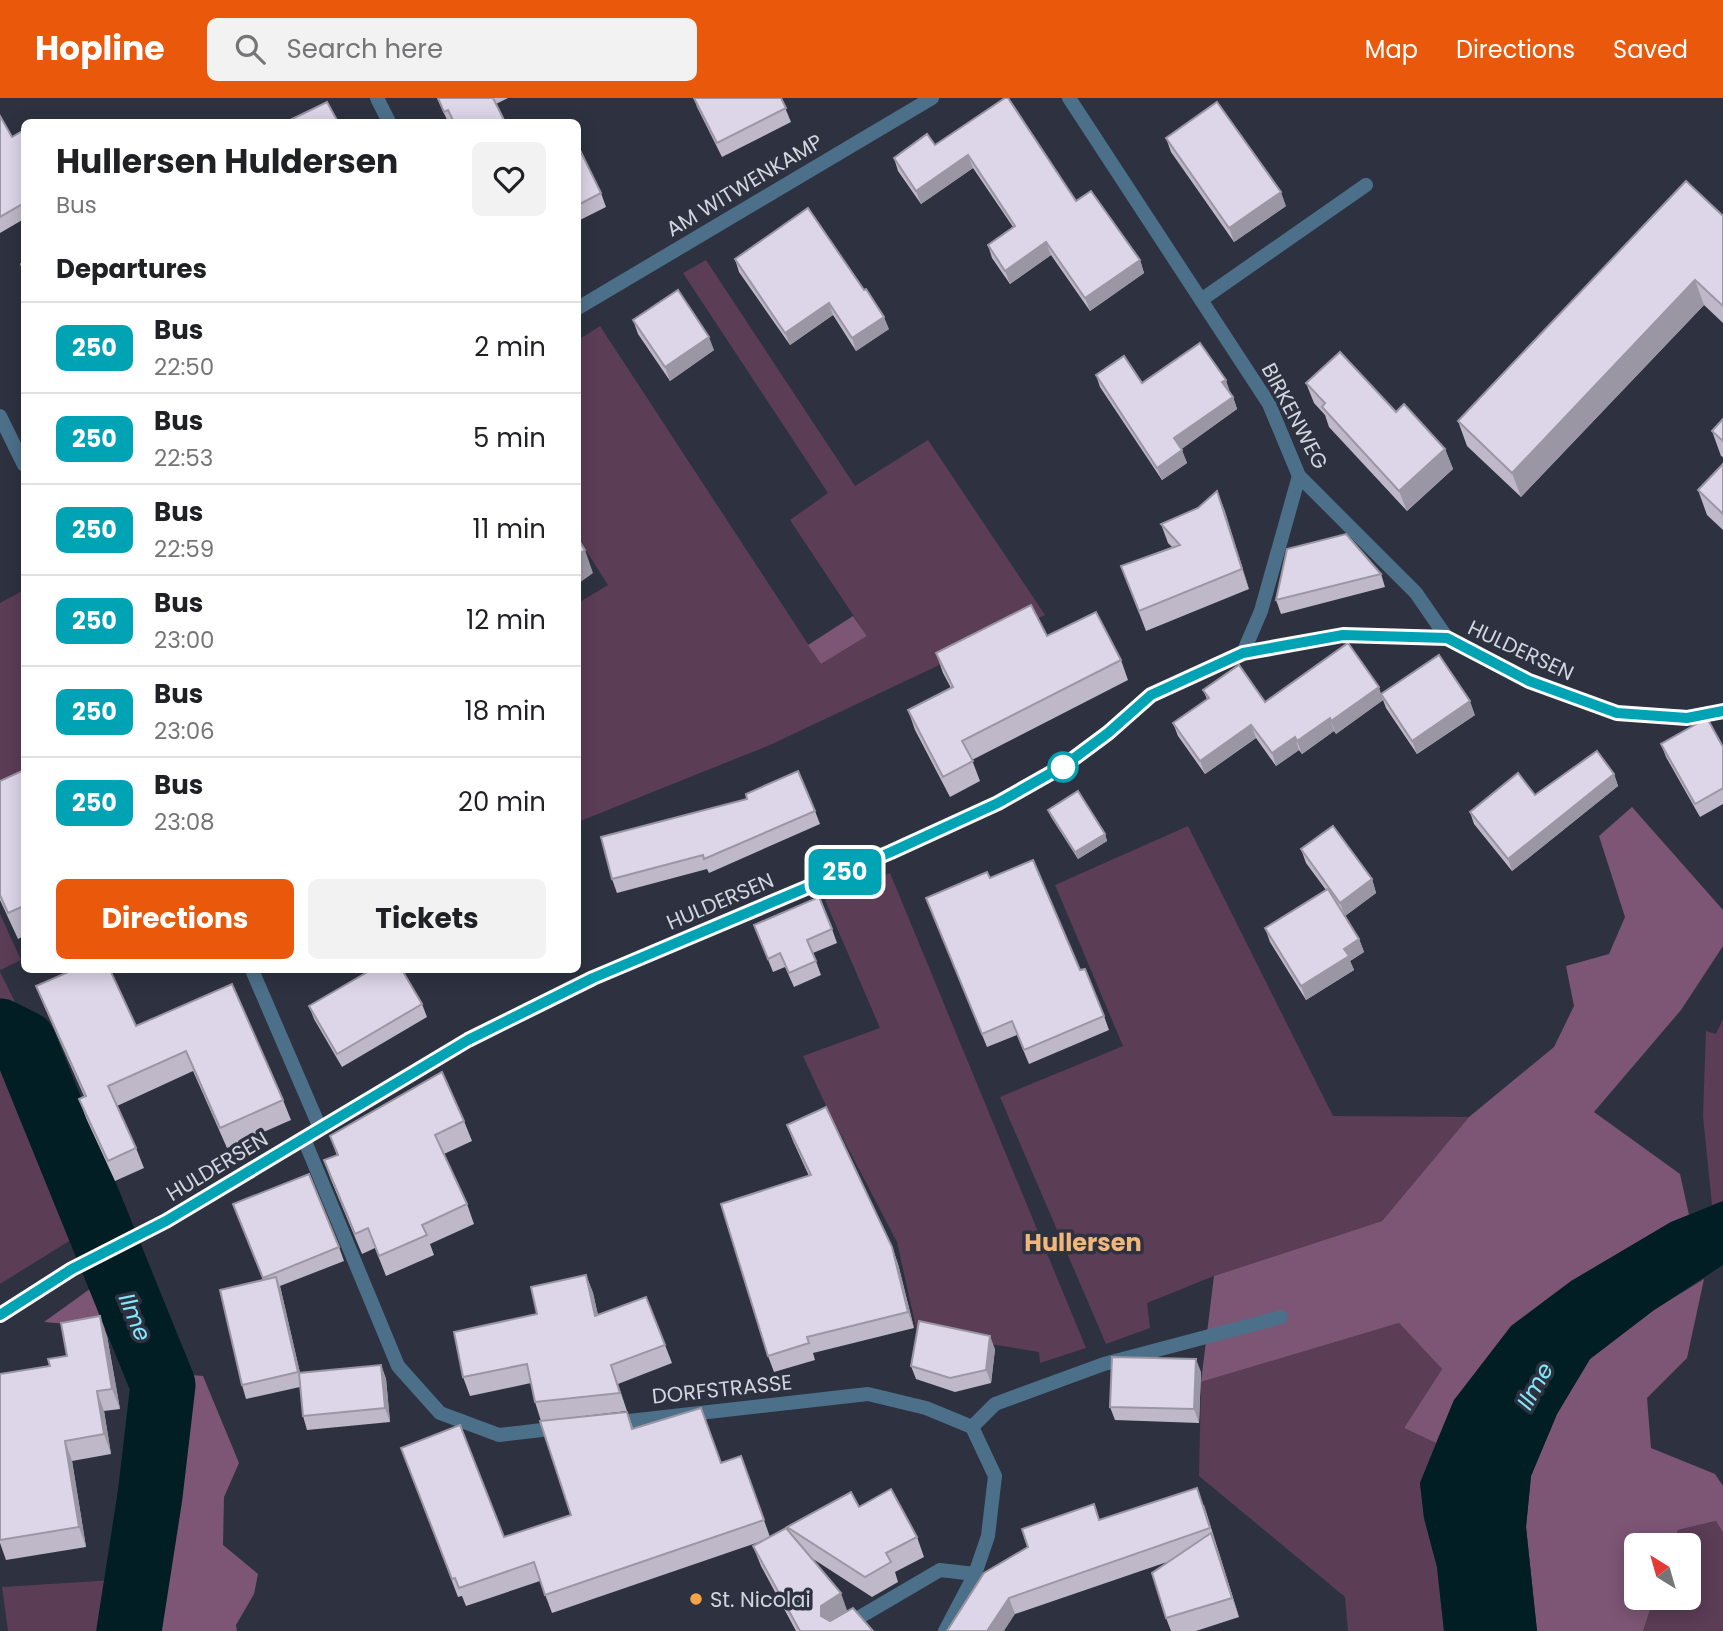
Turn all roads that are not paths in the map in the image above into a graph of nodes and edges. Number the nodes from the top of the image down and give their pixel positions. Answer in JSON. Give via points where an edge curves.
{"nodes":[{"id":1,"x":377,"y":98,"type":"edge"},
{"id":2,"x":932,"y":98,"type":"edge"},
{"id":3,"x":1069,"y":98,"type":"edge"},
{"id":4,"x":388,"y":119,"type":"edge"},
{"id":5,"x":1366,"y":185,"type":"dead end"},
{"id":6,"x":1201,"y":300,"type":"junction"},
{"id":7,"x":581,"y":306,"type":"edge"},
{"id":8,"x":0,"y":416,"type":"edge"},
{"id":9,"x":21,"y":459,"type":"edge"},
{"id":10,"x":1299,"y":476,"type":"junction"},
{"id":11,"x":1447,"y":638,"type":"junction"},
{"id":12,"x":1243,"y":653,"type":"junction"},
{"id":13,"x":1723,"y":711,"type":"edge"},
{"id":14,"x":253,"y":973,"type":"edge"},
{"id":15,"x":320,"y":1128,"type":"junction"},
{"id":16,"x":304,"y":1139,"type":"junction"},
{"id":17,"x":0,"y":1315,"type":"edge"},
{"id":18,"x":1281,"y":1317,"type":"dead end"},
{"id":19,"x":595,"y":1424,"type":"edge"},
{"id":20,"x":568,"y":1427,"type":"edge"},
{"id":21,"x":972,"y":1427,"type":"junction"},
{"id":22,"x":975,"y":1574,"type":"junction"},
{"id":23,"x":836,"y":1631,"type":"edge"},
{"id":24,"x":945,"y":1631,"type":"edge"}],
"edges":[{"from":1,"to":4,"type":"street"},
{"from":2,"to":7,"type":"street","name":"AM WITWENKAMP"},
{"from":3,"to":6,"type":"street","name":"BIRKENWEG"},
{"from":5,"to":6,"type":"street"},
{"from":6,"to":10,"type":"street","name":"BIRKENWEG","via":[[1269,404]]},
{"from":8,"to":9,"type":"street"},
{"from":10,"to":11,"type":"street","name":"BIRKENWEG","via":[[1416,593]]},
{"from":10,"to":12,"type":"street","via":[[1261,611]]},
{"from":11,"to":12,"type":"street","name":"HULDERSEN","via":[[1343,635]]},
{"from":11,"to":13,"type":"street","name":"HULDERSEN","via":[[1529,681],[1617,713],[1687,718]]},
{"from":12,"to":15,"type":"street","name":"HULDERSEN","via":[[1151,695],[1065,765],[998,803],[593,978],[468,1040]]},
{"from":14,"to":15,"type":"street"},
{"from":15,"to":16,"type":"street","name":"HULDERSEN"},
{"from":16,"to":17,"type":"street","name":"HULDERSEN","via":[[166,1221],[72,1269]]},
{"from":16,"to":20,"type":"street","via":[[398,1366],[440,1413],[499,1435]]},
{"from":18,"to":21,"type":"street","via":[[1104,1364],[995,1404]]},
{"from":19,"to":21,"type":"street","name":"DORFSTRASSE","via":[[868,1394],[926,1408]]},
{"from":21,"to":22,"type":"street","via":[[995,1476],[988,1536]]},
{"from":22,"to":23,"type":"street","via":[[940,1570]]},
{"from":22,"to":24,"type":"street"}]}
